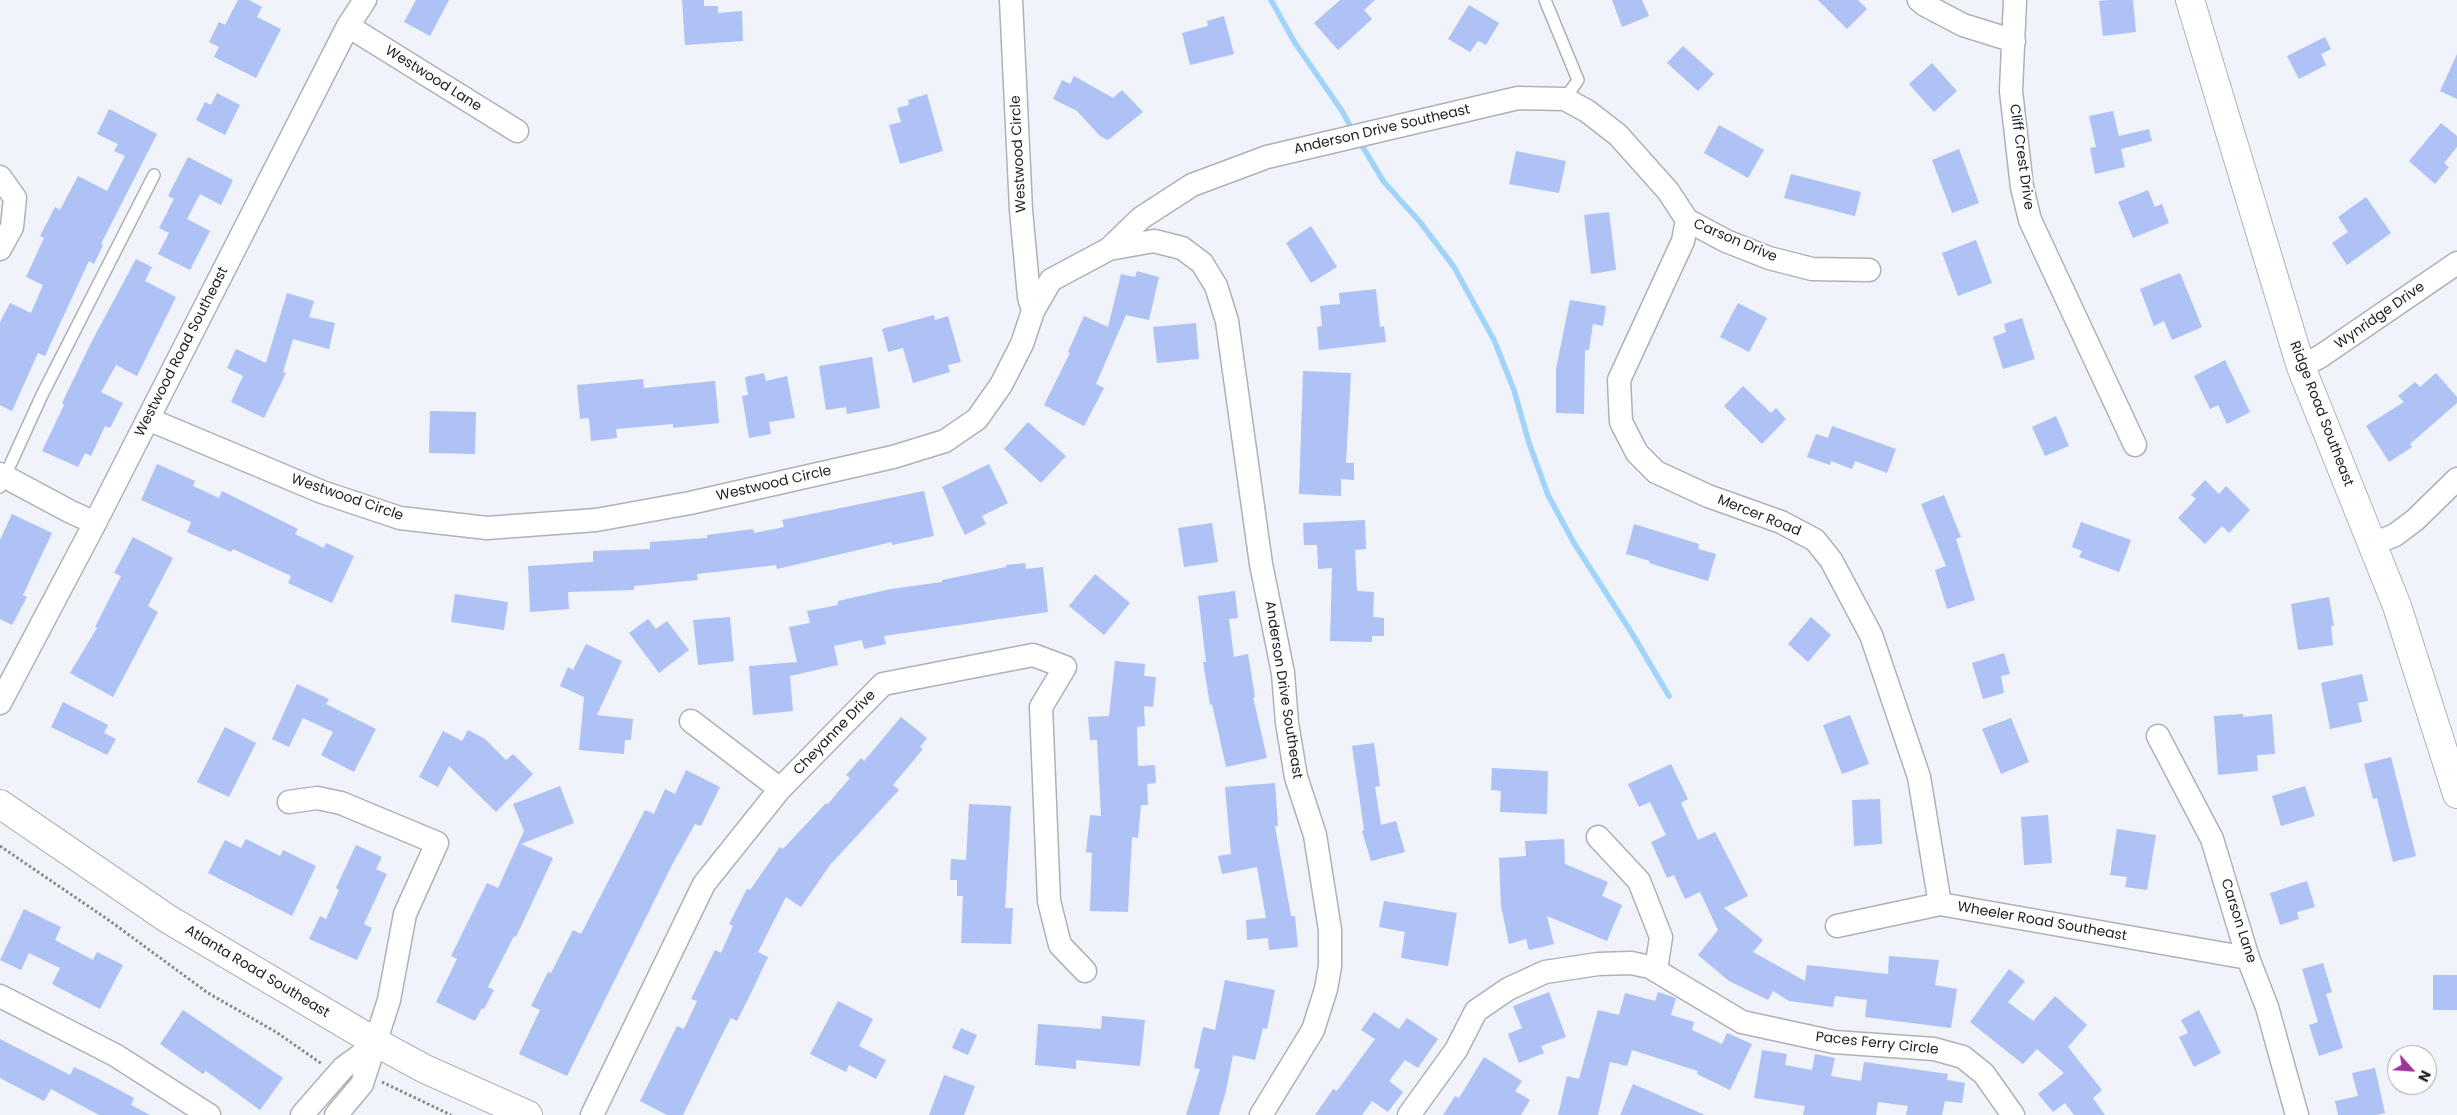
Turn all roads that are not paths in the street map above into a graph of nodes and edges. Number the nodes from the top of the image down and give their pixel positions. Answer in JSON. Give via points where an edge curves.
{"nodes":[{"id":1,"x":365,"y":0,"type":"edge"},
{"id":2,"x":1011,"y":0,"type":"edge"},
{"id":3,"x":1545,"y":0,"type":"edge"},
{"id":4,"x":1919,"y":0,"type":"edge"},
{"id":5,"x":2015,"y":0,"type":"edge"},
{"id":6,"x":2190,"y":0,"type":"edge"},
{"id":7,"x":348,"y":26,"type":"junction"},
{"id":8,"x":2014,"y":41,"type":"junction"},
{"id":9,"x":1564,"y":99,"type":"junction"},
{"id":10,"x":517,"y":132,"type":"dead end"},
{"id":11,"x":1652,"y":174,"type":"joint"},
{"id":12,"x":154,"y":175,"type":"dead end"},
{"id":13,"x":0,"y":177,"type":"edge"},
{"id":14,"x":1687,"y":220,"type":"junction"},
{"id":15,"x":0,"y":249,"type":"edge"},
{"id":16,"x":1109,"y":249,"type":"junction"},
{"id":17,"x":2457,"y":262,"type":"edge"},
{"id":18,"x":1870,"y":270,"type":"dead end"},
{"id":19,"x":1033,"y":311,"type":"junction"},
{"id":20,"x":2301,"y":367,"type":"junction"},
{"id":21,"x":148,"y":419,"type":"junction"},
{"id":22,"x":2135,"y":445,"type":"dead end"},
{"id":23,"x":2457,"y":479,"type":"edge"},
{"id":24,"x":2,"y":480,"type":"edge"},
{"id":25,"x":95,"y":523,"type":"junction"},
{"id":26,"x":2371,"y":545,"type":"junction"},
{"id":27,"x":0,"y":703,"type":"edge"},
{"id":28,"x":691,"y":721,"type":"dead end"},
{"id":29,"x":2158,"y":736,"type":"dead end"},
{"id":30,"x":2456,"y":786,"type":"edge"},
{"id":31,"x":780,"y":789,"type":"junction"},
{"id":32,"x":289,"y":802,"type":"dead end"},
{"id":33,"x":0,"y":804,"type":"edge"},
{"id":34,"x":1598,"y":836,"type":"dead end"},
{"id":35,"x":1940,"y":904,"type":"junction"},
{"id":36,"x":1837,"y":926,"type":"dead end"},
{"id":37,"x":2248,"y":958,"type":"junction"},
{"id":38,"x":1656,"y":970,"type":"junction"},
{"id":39,"x":1085,"y":971,"type":"dead end"},
{"id":40,"x":0,"y":996,"type":"edge"},
{"id":41,"x":377,"y":1043,"type":"junction"},
{"id":42,"x":208,"y":1115,"type":"edge"},
{"id":43,"x":302,"y":1115,"type":"edge"},
{"id":44,"x":336,"y":1115,"type":"edge"},
{"id":45,"x":528,"y":1115,"type":"edge"},
{"id":46,"x":592,"y":1115,"type":"edge"},
{"id":47,"x":1261,"y":1115,"type":"edge"},
{"id":48,"x":1409,"y":1115,"type":"edge"},
{"id":49,"x":2013,"y":1115,"type":"edge"},
{"id":50,"x":2298,"y":1115,"type":"edge"}],
"edges":[{"from":1,"to":7,"type":"street","name":"Westwood Road Southeast"},
{"from":2,"to":19,"type":"street","name":"Westwood Circle","via":[[1022,210]]},
{"from":3,"to":9,"type":"lane","via":[[1578,80]]},
{"from":4,"to":8,"type":"street","via":[[1963,25]]},
{"from":5,"to":8,"type":"street","name":"Cliff Crest Drive"},
{"from":6,"to":20,"type":"street","name":"Ridge Road Southeast"},
{"from":7,"to":10,"type":"street","name":"Westwood Lane"},
{"from":7,"to":21,"type":"street","name":"Westwood Road Southeast"},
{"from":8,"to":22,"type":"street","name":"Cliff Crest Drive","via":[[2011,90],[2022,187],[2030,220]]},
{"from":9,"to":11,"type":"street","name":"Anderson Drive Southeast","via":[[1587,110],[1618,135]]},
{"from":9,"to":16,"type":"street","name":"Anderson Drive Southeast","via":[[1518,98],[1267,157],[1192,185],[1141,218]]},
{"from":11,"to":14,"type":"street","name":"Carson Drive"},
{"from":12,"to":24,"type":"lane"},
{"from":13,"to":15,"type":"street","via":[[15,198],[12,227]]},
{"from":14,"to":18,"type":"street","name":"Carson Drive","via":[[1726,241],[1769,258],[1812,269]]},
{"from":14,"to":35,"type":"street","name":"Mercer Road","via":[[1682,241],[1619,380],[1621,422],[1637,453],[1656,472],[1708,496],[1781,522],[1816,540],[1831,560],[1871,635],[1919,777]]},
{"from":16,"to":19,"type":"street","name":"Anderson Drive Southeast","via":[[1051,280]]},
{"from":16,"to":47,"type":"street","name":"Anderson Drive Southeast","via":[[1154,241],[1182,248],[1202,263],[1216,286],[1227,320],[1261,564],[1283,673],[1286,723],[1296,777],[1315,835],[1330,930],[1330,966],[1313,1030]]},
{"from":17,"to":20,"type":"street","name":"Wynridge Drive"},
{"from":19,"to":21,"type":"street","name":"Westwood Circle","via":[[1022,344],[1001,385],[977,419],[946,441],[893,457],[690,503],[596,520],[487,528],[400,518],[322,492]]},
{"from":20,"to":26,"type":"street","name":"Ridge Road Southeast"},
{"from":21,"to":25,"type":"street","name":"Westwood Road Southeast"},
{"from":23,"to":26,"type":"street","via":[[2415,520],[2395,535]]},
{"from":24,"to":25,"type":"street"},
{"from":25,"to":27,"type":"street","name":"Westwood Road Southeast"},
{"from":26,"to":30,"type":"street","name":"Ridge Road Southeast","via":[[2400,615]]},
{"from":28,"to":31,"type":"street"},
{"from":29,"to":37,"type":"street","name":"Carson Lane","via":[[2212,839]]},
{"from":31,"to":39,"type":"street","name":"Cheyanne Drive","via":[[883,684],[1033,655],[1065,667],[1041,707],[1049,901],[1060,945]]},
{"from":31,"to":46,"type":"street","name":"Cheyanne Drive","via":[[704,884]]},
{"from":32,"to":41,"type":"street","via":[[317,798],[341,802],[437,843],[405,914],[389,1000]]},
{"from":33,"to":41,"type":"street","name":"Atlanta Road Southeast","via":[[168,919]]},
{"from":34,"to":38,"type":"street","via":[[1639,881],[1661,937]]},
{"from":35,"to":36,"type":"street","name":"Wheeler Road Southeast"},
{"from":35,"to":37,"type":"street","name":"Wheeler Road Southeast"},
{"from":37,"to":50,"type":"street","name":"Carson Lane","via":[[2268,1007]]},
{"from":38,"to":48,"type":"street","name":"Paces Ferry Circle","via":[[1632,963],[1598,964],[1545,972],[1508,989],[1476,1011],[1456,1050]]},
{"from":38,"to":49,"type":"street","name":"Paces Ferry Circle","via":[[1742,1022],[1834,1042],[1934,1048],[1963,1057],[1984,1074]]},
{"from":40,"to":42,"type":"street","via":[[116,1055]]},
{"from":41,"to":43,"type":"street","via":[[343,1068]]},
{"from":41,"to":44,"type":"street","via":[[362,1084]]},
{"from":41,"to":45,"type":"street","name":"Atlanta Road Southeast","via":[[434,1073]]}]}
